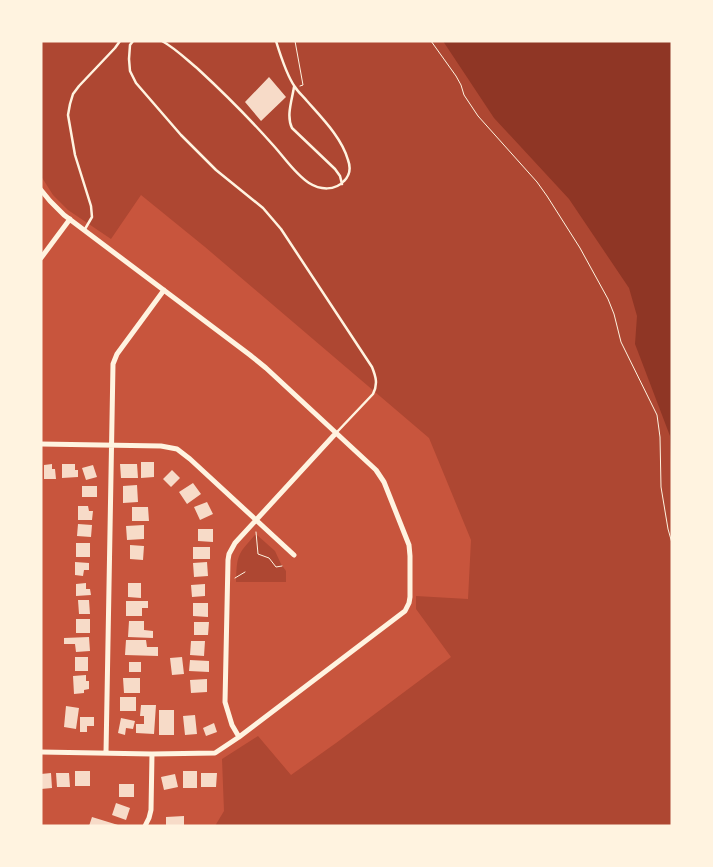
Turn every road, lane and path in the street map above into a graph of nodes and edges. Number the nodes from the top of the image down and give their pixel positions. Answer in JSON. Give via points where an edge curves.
{"nodes":[{"id":1,"x":120,"y":41,"type":"edge"},
{"id":2,"x":133,"y":41,"type":"edge"},
{"id":3,"x":162,"y":41,"type":"edge"},
{"id":4,"x":276,"y":41,"type":"edge"},
{"id":5,"x":295,"y":41,"type":"edge"},
{"id":6,"x":431,"y":41,"type":"edge"},
{"id":7,"x":296,"y":88,"type":"junction"},
{"id":8,"x":342,"y":184,"type":"junction"},
{"id":9,"x":41,"y":190,"type":"edge"},
{"id":10,"x":70,"y":219,"type":"junction"},
{"id":11,"x":84,"y":230,"type":"junction"},
{"id":12,"x":41,"y":258,"type":"edge"},
{"id":13,"x":164,"y":290,"type":"junction"},
{"id":14,"x":336,"y":433,"type":"junction"},
{"id":15,"x":41,"y":444,"type":"edge"},
{"id":16,"x":111,"y":445,"type":"junction"},
{"id":17,"x":256,"y":520,"type":"junction"},
{"id":18,"x":256,"y":532,"type":"dead end"},
{"id":19,"x":672,"y":543,"type":"edge"},
{"id":20,"x":294,"y":556,"type":"dead end"},
{"id":21,"x":282,"y":566,"type":"dead end"},
{"id":22,"x":245,"y":572,"type":"dead end"},
{"id":23,"x":235,"y":578,"type":"dead end"},
{"id":24,"x":239,"y":737,"type":"junction"},
{"id":25,"x":41,"y":752,"type":"edge"},
{"id":26,"x":106,"y":753,"type":"junction"},
{"id":27,"x":152,"y":754,"type":"junction"},
{"id":28,"x":145,"y":826,"type":"edge"}],
"edges":[{"from":1,"to":11,"type":"lane","via":[[73,94],[68,114],[75,155],[92,211]]},
{"from":2,"to":14,"type":"lane","via":[[129,60],[136,83],[210,165],[263,208],[281,229],[372,367],[377,382],[374,394]]},
{"from":3,"to":8,"type":"lane","via":[[179,52],[230,99],[310,184],[329,189]]},
{"from":4,"to":7,"type":"lane"},
{"from":5,"to":7,"type":"path","via":[[303,85]]},
{"from":6,"to":19,"type":"path","via":[[456,76],[478,116],[537,182],[580,248],[608,299],[621,342],[657,415],[661,487]]},
{"from":7,"to":8,"type":"lane","via":[[344,149],[350,169]]},
{"from":7,"to":8,"type":"lane","via":[[289,122],[335,169]]},
{"from":9,"to":10,"type":"street","via":[[55,208]]},
{"from":10,"to":11,"type":"street"},
{"from":10,"to":12,"type":"street"},
{"from":11,"to":13,"type":"street"},
{"from":13,"to":14,"type":"street","via":[[261,364]]},
{"from":13,"to":16,"type":"street","via":[[114,360]]},
{"from":14,"to":17,"type":"street"},
{"from":14,"to":24,"type":"street","via":[[376,470],[384,482],[409,545],[408,608]]},
{"from":15,"to":16,"type":"street"},
{"from":16,"to":17,"type":"street","via":[[177,449]]},
{"from":16,"to":26,"type":"street"},
{"from":17,"to":20,"type":"street"},
{"from":17,"to":24,"type":"street","via":[[234,542],[228,560],[225,702]]},
{"from":18,"to":21,"type":"path","via":[[258,554],[269,558],[275,566]]},
{"from":22,"to":23,"type":"path"},
{"from":24,"to":27,"type":"street","via":[[216,753]]},
{"from":25,"to":26,"type":"street"},
{"from":26,"to":27,"type":"street"},
{"from":27,"to":28,"type":"street","via":[[151,810]]}]}
